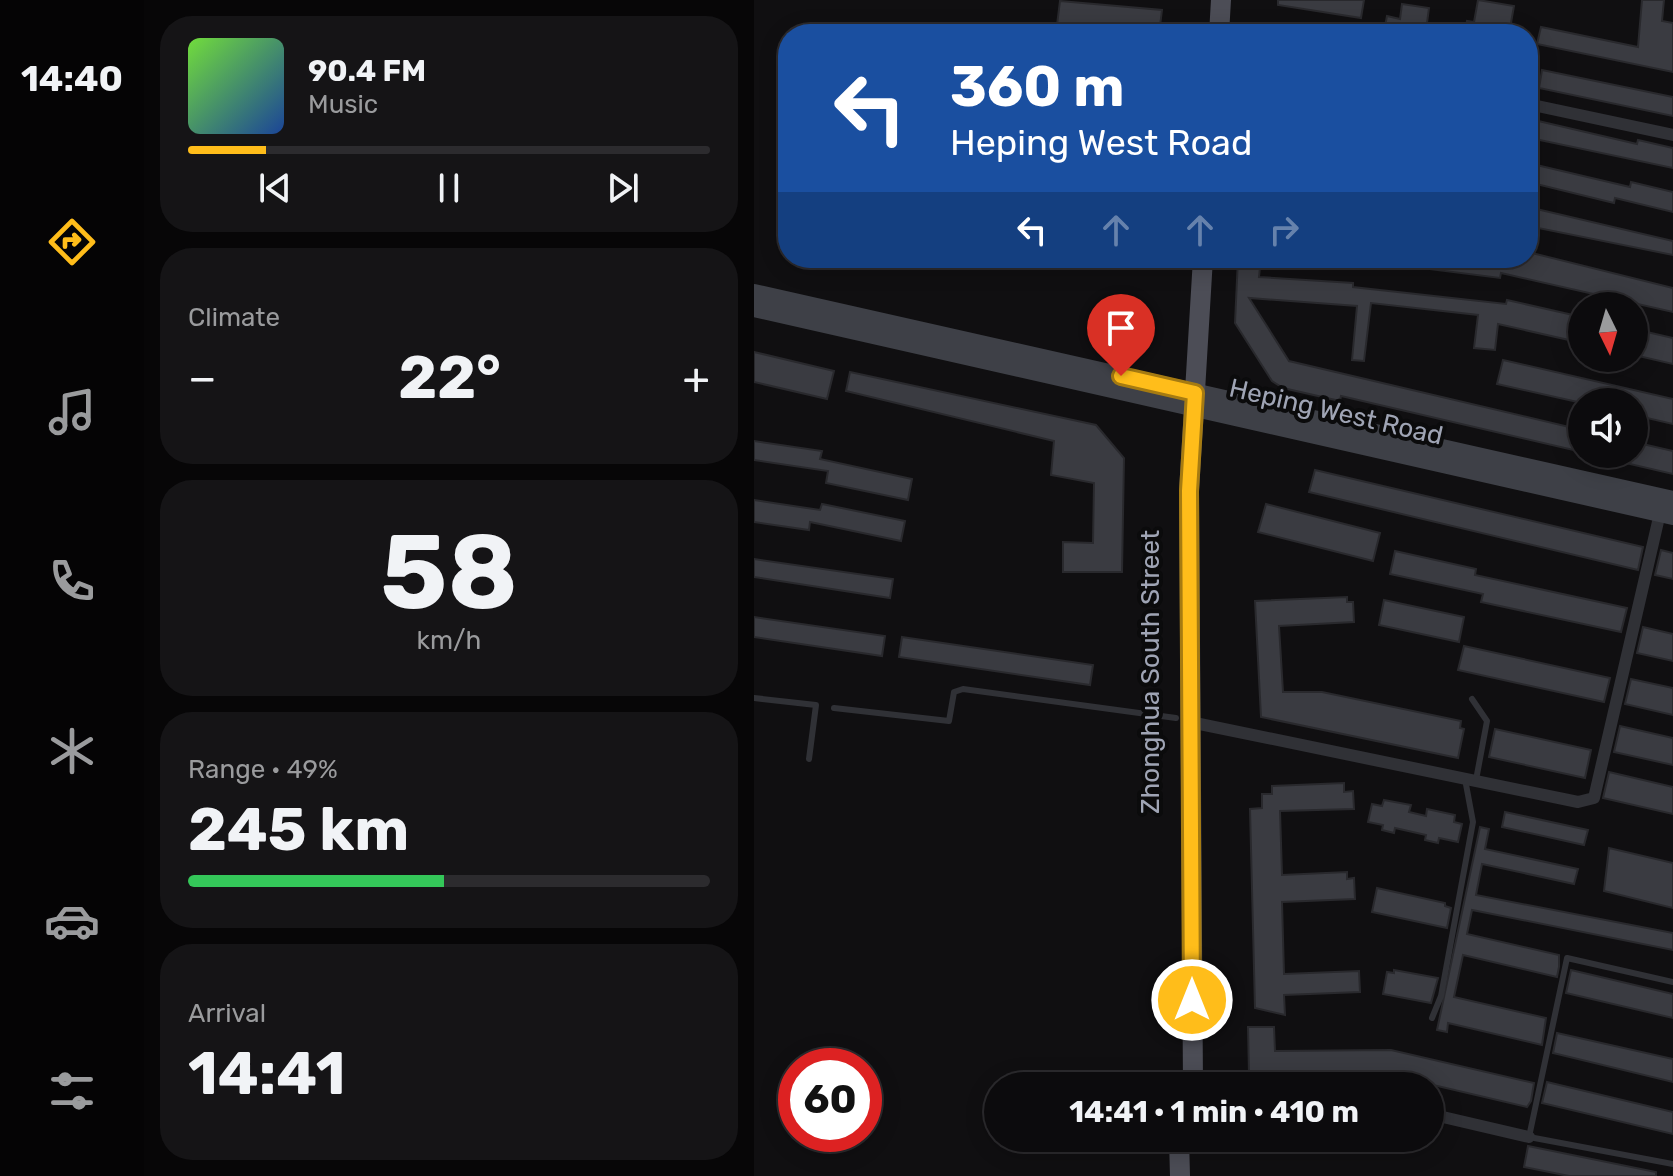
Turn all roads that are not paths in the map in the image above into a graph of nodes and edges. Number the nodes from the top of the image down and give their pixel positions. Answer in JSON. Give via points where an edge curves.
{"nodes":[{"id":1,"x":1208,"y":0,"type":"edge"},
{"id":2,"x":1221,"y":0,"type":"edge"},
{"id":3,"x":1206,"y":24,"type":"edge"},
{"id":4,"x":1220,"y":24,"type":"edge"},
{"id":5,"x":1538,"y":106,"type":"edge"},
{"id":6,"x":1673,"y":135,"type":"edge"},
{"id":7,"x":1190,"y":268,"type":"edge"},
{"id":8,"x":1202,"y":268,"type":"edge"},
{"id":9,"x":754,"y":293,"type":"edge"},
{"id":10,"x":754,"y":308,"type":"edge"},
{"id":11,"x":1188,"y":398,"type":"junction"},
{"id":12,"x":1669,"y":509,"type":"edge"},
{"id":13,"x":754,"y":698,"type":"edge"},
{"id":14,"x":1472,"y":699,"type":"dead end"},
{"id":15,"x":834,"y":708,"type":"dead end"},
{"id":16,"x":1183,"y":720,"type":"junction"},
{"id":17,"x":809,"y":759,"type":"dead end"},
{"id":18,"x":1470,"y":779,"type":"junction"},
{"id":19,"x":1673,"y":982,"type":"edge"},
{"id":20,"x":1432,"y":1018,"type":"dead end"},
{"id":21,"x":1179,"y":1072,"type":"edge"},
{"id":22,"x":1193,"y":1072,"type":"edge"},
{"id":23,"x":1444,"y":1117,"type":"edge"},
{"id":24,"x":1529,"y":1137,"type":"junction"},
{"id":25,"x":1179,"y":1152,"type":"edge"},
{"id":26,"x":1193,"y":1152,"type":"edge"},
{"id":27,"x":1673,"y":1164,"type":"edge"},
{"id":28,"x":1180,"y":1176,"type":"edge"},
{"id":29,"x":1193,"y":1176,"type":"edge"}],
"edges":[{"from":1,"to":3,"type":"main road"},
{"from":2,"to":4,"type":"main road"},
{"from":5,"to":6,"type":"street"},
{"from":7,"to":11,"type":"main road","name":"Zhonghua South Street"},
{"from":8,"to":11,"type":"main road","name":"Zhonghua South Street"},
{"from":9,"to":11,"type":"main road","name":"Heping West Road"},
{"from":10,"to":11,"type":"main road","name":"Heping West Road"},
{"from":11,"to":12,"type":"main road","name":"Heping West Road"},
{"from":11,"to":16,"type":"main road","name":"Zhonghua South Street","via":[[1176,491]]},
{"from":12,"to":18,"type":"street","via":[[1594,798],[1578,802]]},
{"from":13,"to":17,"type":"lane","via":[[816,705]]},
{"from":14,"to":18,"type":"lane","via":[[1487,721]]},
{"from":15,"to":16,"type":"lane","via":[[949,721],[954,692],[963,689]]},
{"from":16,"to":18,"type":"street"},
{"from":16,"to":21,"type":"main road","name":"Zhonghua South Street"},
{"from":16,"to":22,"type":"main road","name":"Zhonghua South Street"},
{"from":18,"to":20,"type":"lane","via":[[1473,822],[1441,996]]},
{"from":19,"to":24,"type":"lane","via":[[1567,958]]},
{"from":23,"to":24,"type":"street"},
{"from":24,"to":27,"type":"lane"},
{"from":25,"to":28,"type":"main road"},
{"from":26,"to":29,"type":"main road"}]}
